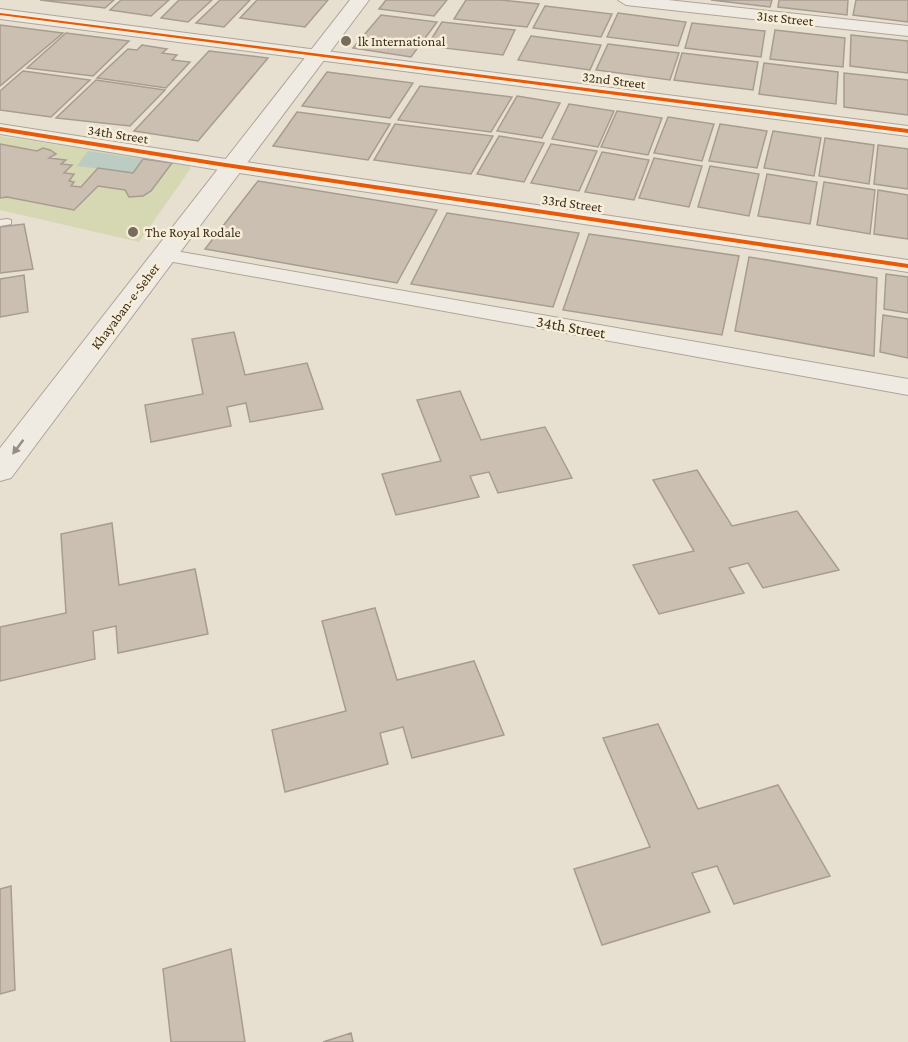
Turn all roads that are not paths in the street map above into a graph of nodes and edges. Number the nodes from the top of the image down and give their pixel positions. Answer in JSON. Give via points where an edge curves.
{"nodes":[{"id":1,"x":6,"y":0,"type":"edge"},
{"id":2,"x":348,"y":0,"type":"edge"},
{"id":3,"x":360,"y":0,"type":"edge"},
{"id":4,"x":626,"y":0,"type":"edge"},
{"id":5,"x":0,"y":4,"type":"edge"},
{"id":6,"x":0,"y":14,"type":"edge"},
{"id":7,"x":908,"y":31,"type":"edge"},
{"id":8,"x":311,"y":54,"type":"junction"},
{"id":9,"x":0,"y":129,"type":"edge"},
{"id":10,"x":908,"y":131,"type":"edge"},
{"id":11,"x":226,"y":165,"type":"junction"},
{"id":12,"x":164,"y":255,"type":"junction"},
{"id":13,"x":908,"y":266,"type":"edge"},
{"id":14,"x":908,"y":387,"type":"edge"},
{"id":15,"x":0,"y":441,"type":"edge"},
{"id":16,"x":0,"y":470,"type":"edge"}],
"edges":[{"from":1,"to":5,"type":"street"},
{"from":2,"to":8,"type":"street","name":"Khayaban-e-Seher"},
{"from":3,"to":8,"type":"street","name":"Khayaban-e-Seher"},
{"from":4,"to":7,"type":"street","name":"31st Street"},
{"from":6,"to":8,"type":"street"},
{"from":8,"to":10,"type":"street","name":"32nd Street"},
{"from":8,"to":11,"type":"street","name":"Khayaban-e-Seher"},
{"from":9,"to":11,"type":"street","name":"34th Street"},
{"from":11,"to":12,"type":"street","name":"Khayaban-e-Seher"},
{"from":11,"to":13,"type":"street","name":"33rd Street"},
{"from":11,"to":15,"type":"street","name":"Khayaban-e-Seher"},
{"from":12,"to":14,"type":"street","name":"34th Street"},
{"from":12,"to":16,"type":"street","name":"Khayaban-e-Seher","one_way":true}]}
